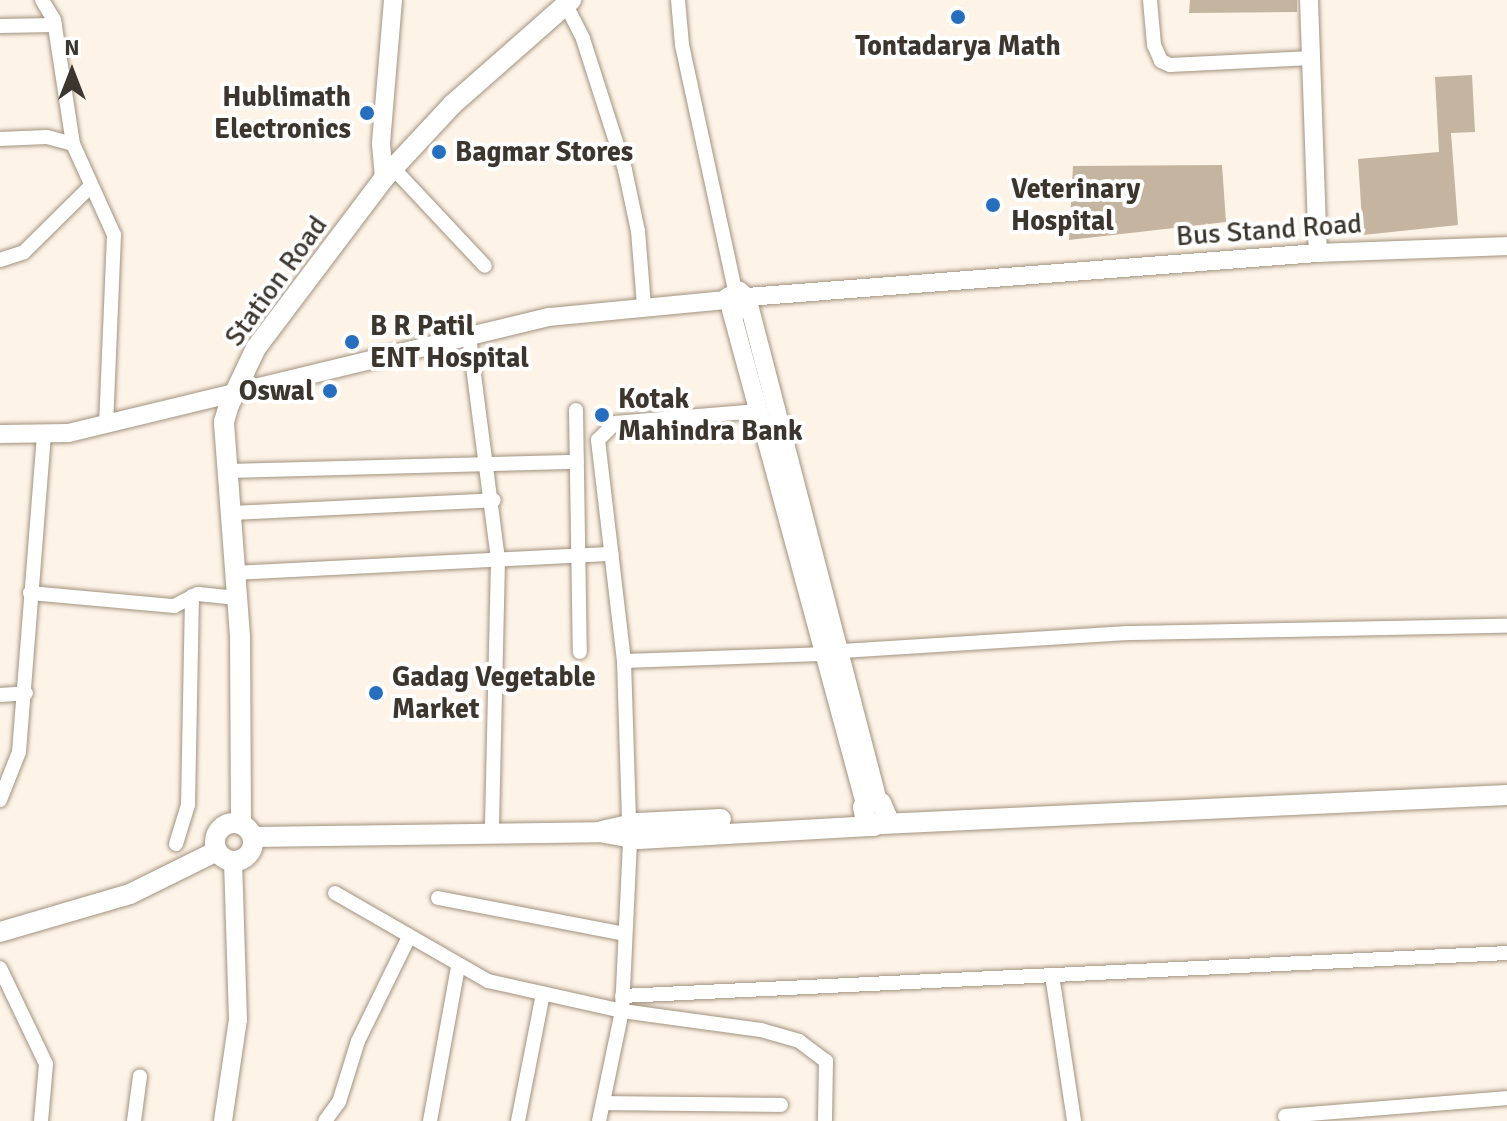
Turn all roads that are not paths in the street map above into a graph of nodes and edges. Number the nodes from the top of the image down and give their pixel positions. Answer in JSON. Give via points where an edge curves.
{"nodes":[{"id":1,"x":42,"y":0,"type":"edge"},
{"id":2,"x":393,"y":0,"type":"edge"},
{"id":3,"x":678,"y":0,"type":"edge"},
{"id":4,"x":1150,"y":0,"type":"edge"},
{"id":5,"x":1309,"y":0,"type":"edge"},
{"id":6,"x":568,"y":2,"type":"edge"},
{"id":7,"x":55,"y":25,"type":"junction"},
{"id":8,"x":0,"y":26,"type":"edge"},
{"id":9,"x":1312,"y":58,"type":"junction"},
{"id":10,"x":0,"y":139,"type":"edge"},
{"id":11,"x":73,"y":144,"type":"junction"},
{"id":12,"x":388,"y":173,"type":"junction"},
{"id":13,"x":89,"y":188,"type":"junction"},
{"id":14,"x":1507,"y":246,"type":"edge"},
{"id":15,"x":1318,"y":253,"type":"junction"},
{"id":16,"x":0,"y":260,"type":"edge"},
{"id":17,"x":485,"y":266,"type":"dead end"},
{"id":18,"x":738,"y":301,"type":"junction"},
{"id":19,"x":644,"y":305,"type":"junction"},
{"id":20,"x":469,"y":336,"type":"junction"},
{"id":21,"x":236,"y":390,"type":"junction"},
{"id":22,"x":576,"y":410,"type":"dead end"},
{"id":23,"x":758,"y":411,"type":"junction"},
{"id":24,"x":106,"y":424,"type":"junction"},
{"id":25,"x":0,"y":434,"type":"edge"},
{"id":26,"x":44,"y":436,"type":"junction"},
{"id":27,"x":577,"y":462,"type":"junction"},
{"id":28,"x":488,"y":464,"type":"junction"},
{"id":29,"x":228,"y":471,"type":"junction"},
{"id":30,"x":494,"y":500,"type":"junction"},
{"id":31,"x":232,"y":513,"type":"junction"},
{"id":32,"x":579,"y":552,"type":"junction"},
{"id":33,"x":612,"y":554,"type":"junction"},
{"id":34,"x":498,"y":560,"type":"junction"},
{"id":35,"x":235,"y":573,"type":"junction"},
{"id":36,"x":30,"y":593,"type":"junction"},
{"id":37,"x":192,"y":596,"type":"junction"},
{"id":38,"x":237,"y":598,"type":"junction"},
{"id":39,"x":1507,"y":626,"type":"edge"},
{"id":40,"x":842,"y":651,"type":"junction"},
{"id":41,"x":580,"y":652,"type":"dead end"},
{"id":42,"x":821,"y":654,"type":"junction"},
{"id":43,"x":624,"y":661,"type":"junction"},
{"id":44,"x":26,"y":693,"type":"junction"},
{"id":45,"x":0,"y":695,"type":"edge"},
{"id":46,"x":1507,"y":781,"type":"edge"},
{"id":47,"x":1507,"y":795,"type":"edge"},
{"id":48,"x":0,"y":800,"type":"edge"},
{"id":49,"x":873,"y":812,"type":"junction"},
{"id":50,"x":247,"y":831,"type":"junction"},
{"id":51,"x":629,"y":831,"type":"junction"},
{"id":52,"x":492,"y":832,"type":"junction"},
{"id":53,"x":176,"y":844,"type":"dead end"},
{"id":54,"x":225,"y":856,"type":"junction"},
{"id":55,"x":335,"y":893,"type":"dead end"},
{"id":56,"x":438,"y":898,"type":"dead end"},
{"id":57,"x":0,"y":932,"type":"edge"},
{"id":58,"x":625,"y":934,"type":"junction"},
{"id":59,"x":409,"y":937,"type":"junction"},
{"id":60,"x":1507,"y":953,"type":"edge"},
{"id":61,"x":458,"y":967,"type":"junction"},
{"id":62,"x":0,"y":968,"type":"edge"},
{"id":63,"x":1052,"y":975,"type":"junction"},
{"id":64,"x":543,"y":993,"type":"junction"},
{"id":65,"x":622,"y":1003,"type":"junction"},
{"id":66,"x":140,"y":1076,"type":"dead end"},
{"id":67,"x":1507,"y":1098,"type":"edge"},
{"id":68,"x":603,"y":1103,"type":"junction"},
{"id":69,"x":781,"y":1105,"type":"dead end"},
{"id":70,"x":1285,"y":1116,"type":"dead end"},
{"id":71,"x":329,"y":1119,"type":"edge"},
{"id":72,"x":41,"y":1121,"type":"edge"},
{"id":73,"x":134,"y":1121,"type":"edge"},
{"id":74,"x":223,"y":1121,"type":"edge"},
{"id":75,"x":430,"y":1121,"type":"edge"},
{"id":76,"x":518,"y":1121,"type":"edge"},
{"id":77,"x":599,"y":1121,"type":"edge"},
{"id":78,"x":825,"y":1121,"type":"edge"},
{"id":79,"x":1074,"y":1121,"type":"edge"}],
"edges":[{"from":1,"to":7,"type":"street"},
{"from":2,"to":12,"type":"street","via":[[381,143]]},
{"from":3,"to":18,"type":"street","via":[[682,45]]},
{"from":4,"to":9,"type":"street","via":[[1154,45],[1161,61],[1170,65]]},
{"from":5,"to":9,"type":"street"},
{"from":6,"to":12,"type":"main road","name":"Station Road","via":[[452,105]]},
{"from":6,"to":19,"type":"street","via":[[625,170],[638,231]]},
{"from":7,"to":8,"type":"street"},
{"from":7,"to":11,"type":"street"},
{"from":9,"to":15,"type":"street"},
{"from":10,"to":11,"type":"street","via":[[47,137]]},
{"from":11,"to":13,"type":"street"},
{"from":12,"to":17,"type":"street"},
{"from":12,"to":21,"type":"main road","name":"Station Road","via":[[256,348]]},
{"from":13,"to":16,"type":"street","via":[[24,252]]},
{"from":13,"to":24,"type":"street","via":[[108,213],[114,235]]},
{"from":14,"to":15,"type":"street","name":"Bus Stand Road"},
{"from":15,"to":18,"type":"street","name":"Bus Stand Road"},
{"from":18,"to":19,"type":"street","name":"Bus Stand Road"},
{"from":18,"to":23,"type":"street"},
{"from":18,"to":40,"type":"street"},
{"from":19,"to":20,"type":"street","name":"Bus Stand Road","via":[[549,317]]},
{"from":20,"to":21,"type":"street","name":"Bus Stand Road"},
{"from":20,"to":28,"type":"street"},
{"from":21,"to":24,"type":"street","name":"Bus Stand Road"},
{"from":21,"to":29,"type":"main road","name":"Station Road","via":[[224,422]]},
{"from":22,"to":27,"type":"street"},
{"from":23,"to":33,"type":"street","via":[[615,423],[605,429],[598,453]]},
{"from":23,"to":42,"type":"street"},
{"from":24,"to":26,"type":"street","name":"Bus Stand Road"},
{"from":25,"to":26,"type":"street","name":"Bus Stand Road"},
{"from":26,"to":36,"type":"street"},
{"from":27,"to":28,"type":"street"},
{"from":27,"to":32,"type":"street"},
{"from":28,"to":29,"type":"street"},
{"from":28,"to":30,"type":"street"},
{"from":29,"to":31,"type":"main road","name":"Station Road"},
{"from":30,"to":31,"type":"street"},
{"from":30,"to":34,"type":"street"},
{"from":31,"to":35,"type":"main road","name":"Station Road"},
{"from":32,"to":33,"type":"street"},
{"from":32,"to":34,"type":"street"},
{"from":32,"to":41,"type":"street"},
{"from":33,"to":43,"type":"street"},
{"from":34,"to":35,"type":"street"},
{"from":34,"to":52,"type":"street"},
{"from":35,"to":38,"type":"main road","name":"Station Road"},
{"from":36,"to":37,"type":"street","via":[[174,606]]},
{"from":36,"to":44,"type":"street"},
{"from":37,"to":38,"type":"street"},
{"from":37,"to":53,"type":"street","via":[[188,805]]},
{"from":38,"to":50,"type":"main road","name":"Station Road"},
{"from":39,"to":40,"type":"street","via":[[1127,633]]},
{"from":40,"to":49,"type":"street"},
{"from":42,"to":43,"type":"street"},
{"from":42,"to":49,"type":"street"},
{"from":43,"to":51,"type":"street"},
{"from":44,"to":45,"type":"street"},
{"from":44,"to":48,"type":"street","via":[[15,768]]},
{"from":46,"to":49,"type":"main road"},
{"from":47,"to":49,"type":"main road"},
{"from":49,"to":51,"type":"main road"},
{"from":50,"to":52,"type":"main road"},
{"from":50,"to":54,"type":"main road","via":[[247,857]]},
{"from":50,"to":54,"type":"main road","via":[[223,827],[216,838]]},
{"from":51,"to":52,"type":"main road"},
{"from":51,"to":58,"type":"street"},
{"from":54,"to":57,"type":"main road","via":[[130,894]]},
{"from":54,"to":74,"type":"street","via":[[238,1020]]},
{"from":55,"to":59,"type":"street"},
{"from":56,"to":58,"type":"street"},
{"from":58,"to":65,"type":"street"},
{"from":59,"to":61,"type":"street"},
{"from":59,"to":71,"type":"street","via":[[358,1041]]},
{"from":60,"to":63,"type":"street"},
{"from":61,"to":64,"type":"street","via":[[488,981]]},
{"from":61,"to":75,"type":"street"},
{"from":62,"to":72,"type":"street","via":[[46,1064]]},
{"from":63,"to":65,"type":"street"},
{"from":63,"to":79,"type":"street"},
{"from":64,"to":65,"type":"street"},
{"from":64,"to":76,"type":"street"},
{"from":65,"to":68,"type":"street"},
{"from":65,"to":78,"type":"street","via":[[799,1041],[826,1061]]},
{"from":66,"to":73,"type":"street"},
{"from":67,"to":70,"type":"street"},
{"from":68,"to":69,"type":"street"},
{"from":68,"to":77,"type":"street"}]}
